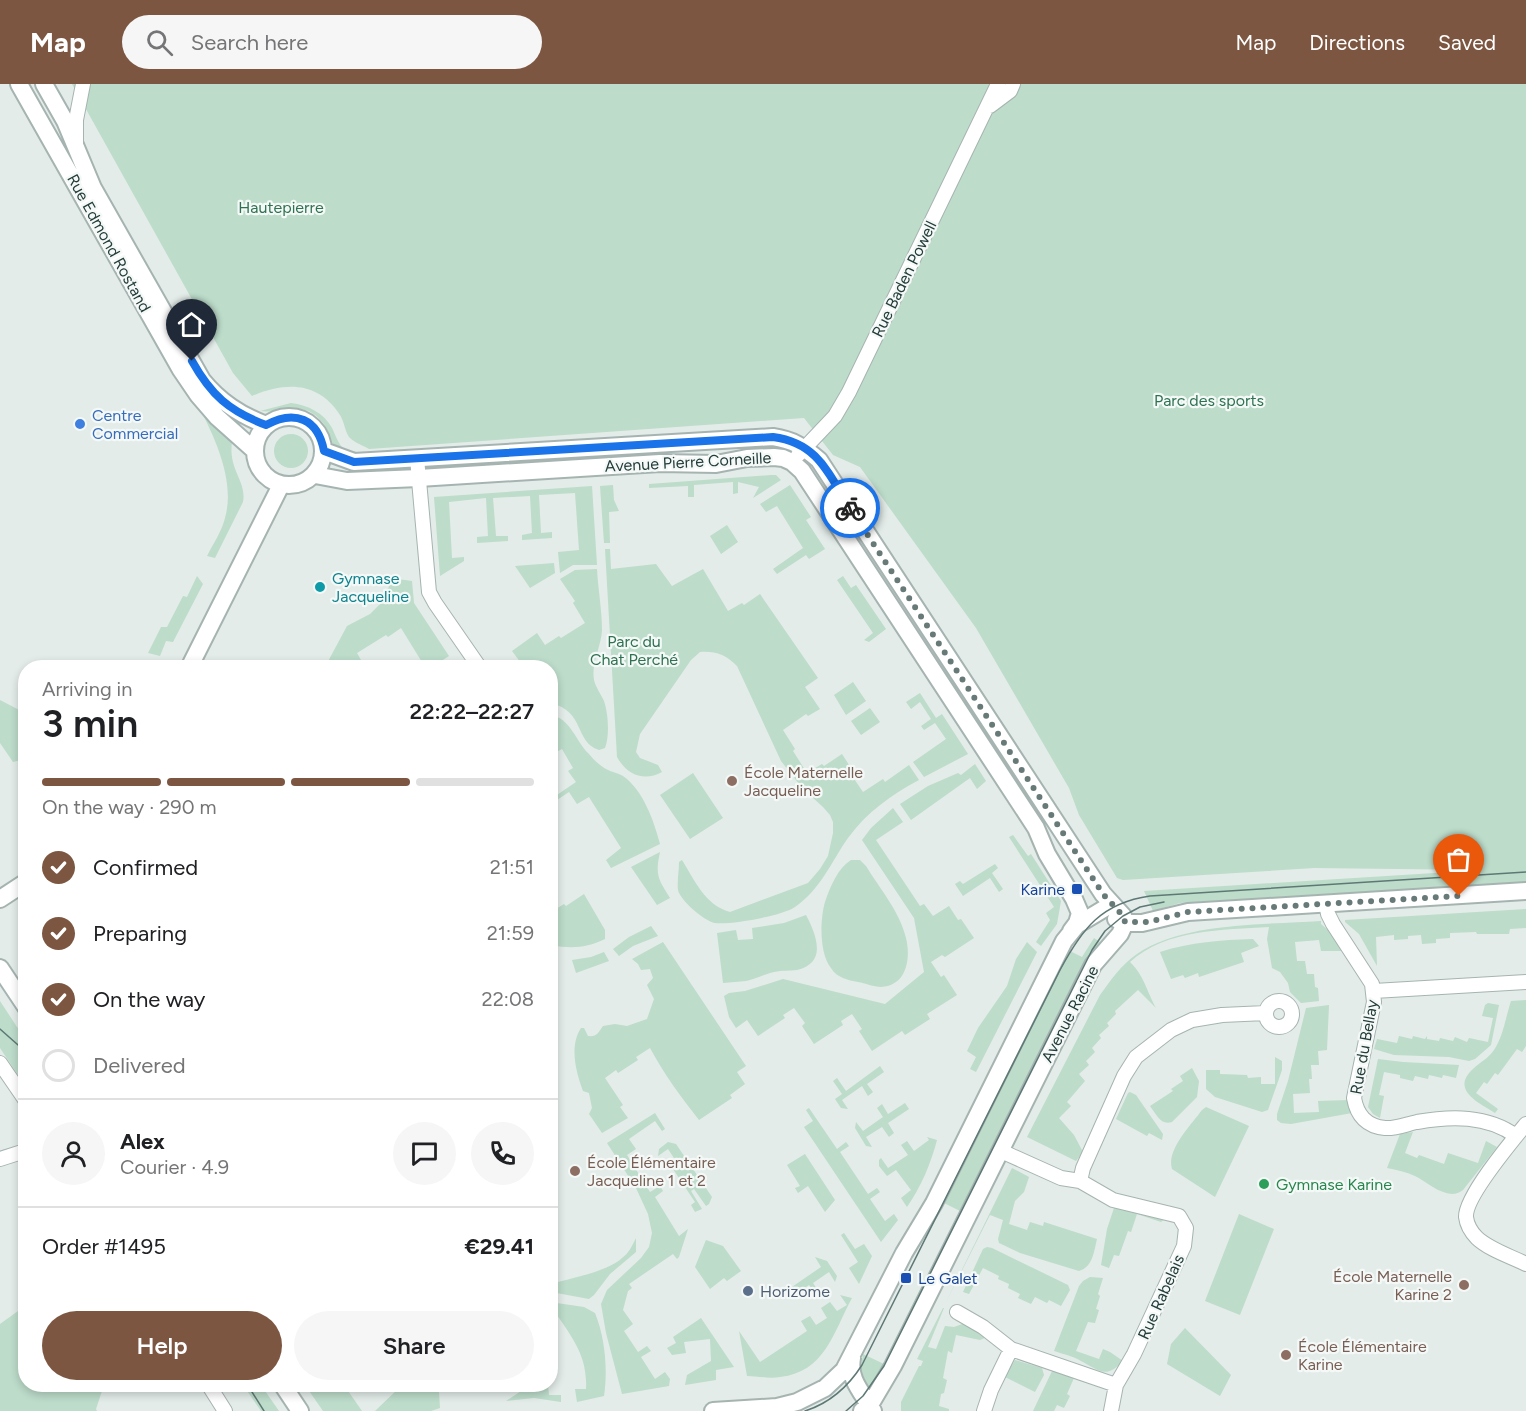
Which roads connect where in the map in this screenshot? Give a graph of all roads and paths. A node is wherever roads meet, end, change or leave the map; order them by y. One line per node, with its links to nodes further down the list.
1 (19, 84): 10 (street, Rue Edmond Rostand)
2 (44, 84): 7 (street, Rue Edmond Rostand)
3 (83, 84): 7 (street)
4 (998, 84): 6 (street, Rue Baden Powell)
5 (1013, 84): 6 (street)
6 (986, 109): 9 (street, Rue Baden Powell)
7 (77, 149): 8 (street, Rue Edmond Rostand)
8 (266, 425): 10 (street); 11 (street)
9 (805, 448): 12 (street, Avenue Pierre Corneille); 13 (street, Rue Baden Powell); 24 (street, Avenue Pierre Corneille)
10 (254, 450): 16 (street)
11 (324, 451): 12 (street, Avenue Pierre Corneille); 14 (street)
12 (417, 458): 15 (street)
13 (792, 462): 15 (street, Avenue Pierre Corneille); 19 (street, Avenue Pierre Corneille)
14 (315, 475): 15 (street, Avenue Pierre Corneille); 16 (street)
15 (419, 478): 18 (street)
16 (281, 485): 17 (street)
17 (193, 660)
18 (474, 660)
19 (1036, 828): 24 (street); 26 (street, Avenue Pierre Corneille)
20 (18, 887): 22 (street)
21 (1526, 891): 23 (street)
22 (0, 899)
23 (1326, 904): 25 (street); 29 (street, Rue du Bellay)
24 (1107, 907): 25 (street, Avenue Pierre Corneille); 26 (street)
25 (1125, 922): 36 (street, Avenue Racine)
26 (1071, 931): 43 (street)
27 (0, 968): 30 (street)
28 (1526, 982): 29 (street, Rue du Bellay)
29 (1374, 992): 35 (street, Rue du Bellay)
30 (18, 995)
31 (1266, 1013): 39 (street)
32 (0, 1063): 33 (street)
33 (18, 1089)
34 (1526, 1124): 35 (street)
35 (1516, 1136): 40 (street)
36 (1001, 1151): 39 (street, Rue Rabelais); 48 (street, Avenue Racine)
37 (18, 1153): 38 (street)
38 (0, 1159)
39 (1080, 1181): 44 (street, Rue Rabelais)
40 (1526, 1264)
41 (957, 1312): 42 (street)
42 (1011, 1349): 44 (street); 52 (street)
43 (852, 1358): 45 (street); 48 (street)
44 (1116, 1385): 53 (street, Rue Rabelais)
45 (825, 1388): 48 (street); 51 (street)
46 (213, 1392): 49 (street)
47 (287, 1392): 50 (street)
48 (868, 1409)
49 (225, 1411)
50 (300, 1411)
51 (713, 1411)
52 (984, 1411)
53 (1111, 1411)

